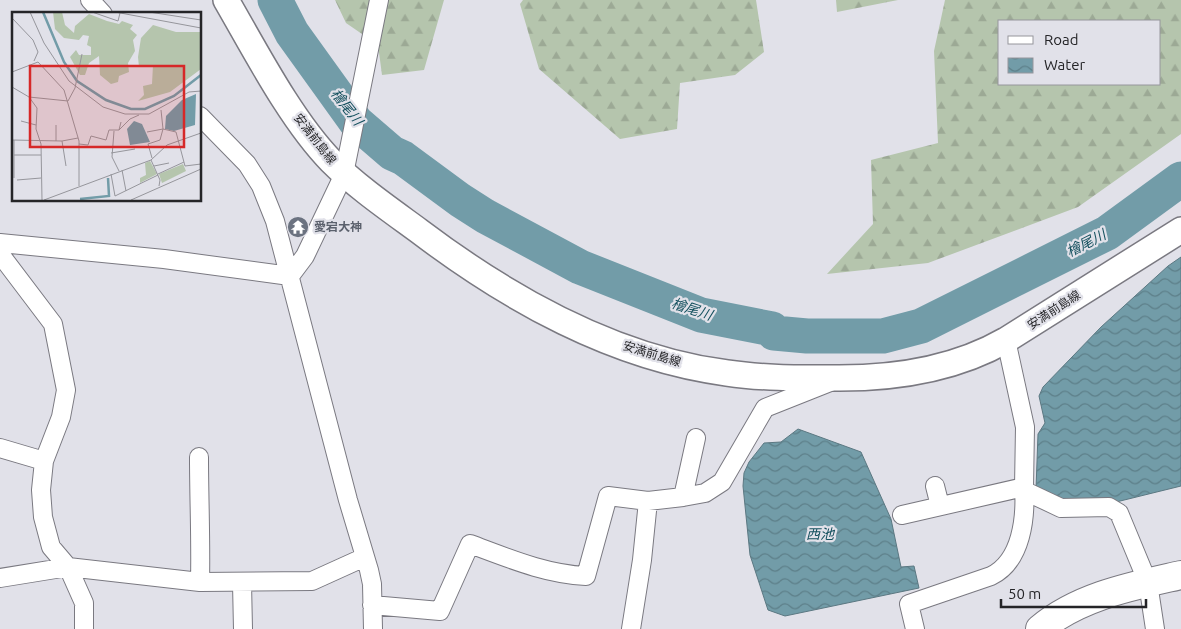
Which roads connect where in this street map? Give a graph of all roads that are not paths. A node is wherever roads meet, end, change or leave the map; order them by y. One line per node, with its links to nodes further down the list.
1 (90, 0): 4 (street)
2 (226, 0): 6 (main road, 安満前島線)
3 (379, 0): 6 (street)
4 (101, 12)
5 (201, 117): 10 (street)
6 (346, 165): 10 (street); 12 (main road, 安満前島線)
7 (1181, 230): 11 (main road, 安満前島線)
8 (0, 243): 10 (street)
9 (0, 254): 16 (street)
10 (290, 276): 23 (street)
11 (1006, 340): 12 (main road, 安満前島線); 18 (street)
12 (839, 378): 19 (street)
13 (696, 438): 19 (street)
14 (0, 448): 16 (street)
15 (199, 457): 27 (street)
16 (44, 461): 24 (street)
17 (935, 486): 21 (street)
18 (1025, 489): 21 (street); 29 (street); 35 (street)
19 (683, 496): 20 (street)
20 (648, 501): 30 (street); 34 (street)
21 (940, 506): 22 (street)
22 (902, 515)
23 (365, 557): 28 (street); 30 (street)
24 (68, 567): 26 (street); 27 (street); 31 (street)
25 (1181, 575): 29 (main road)
26 (0, 578)
27 (200, 582): 28 (street)
28 (242, 583): 32 (street)
29 (1148, 583): 36 (main road); 37 (street)
30 (372, 605): 33 (street)
31 (84, 629)
32 (243, 629)
33 (372, 629)
34 (631, 629)
35 (915, 629)
36 (1040, 629)
37 (1155, 629)

